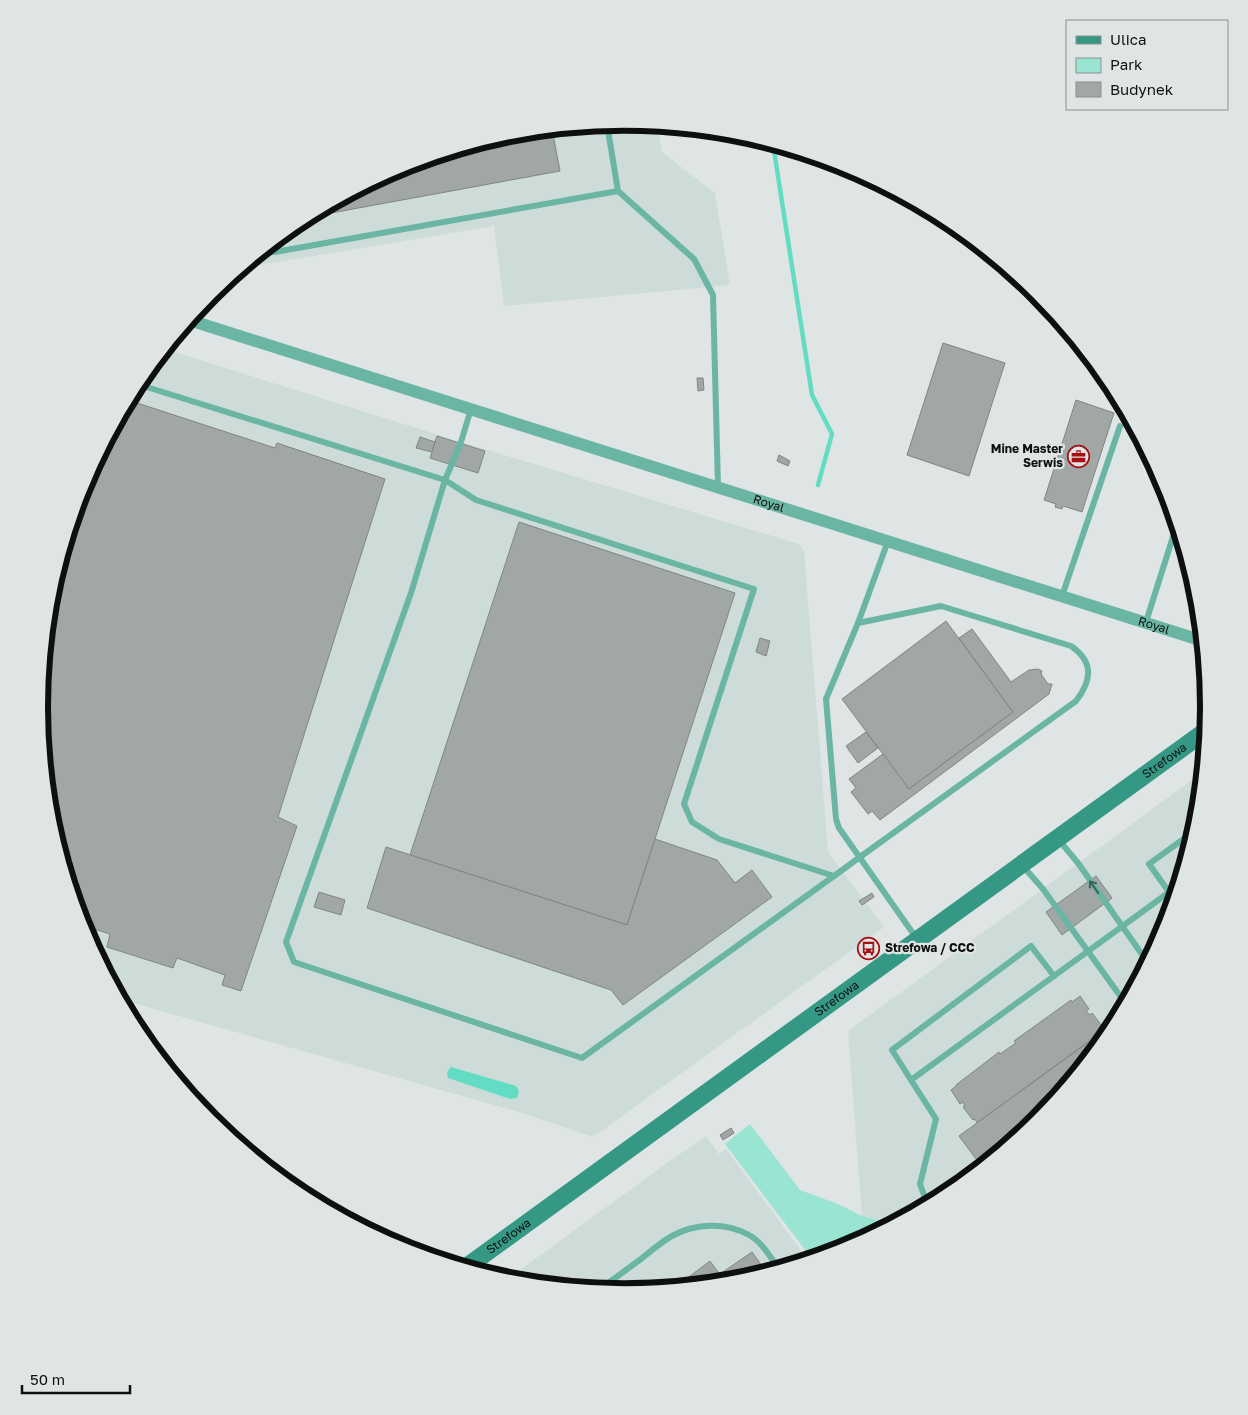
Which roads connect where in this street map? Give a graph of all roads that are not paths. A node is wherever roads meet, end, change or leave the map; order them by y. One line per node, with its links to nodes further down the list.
1 (608, 131): 2 (lane)
2 (618, 191): 3 (lane); 9 (lane)
3 (271, 252)
4 (196, 322): 6 (street, Royal)
5 (145, 387): 8 (lane)
6 (471, 409): 8 (lane); 9 (street, Royal)
7 (1120, 426): 12 (lane)
8 (445, 480): 21 (lane); 21 (lane)
9 (718, 487): 11 (street, Royal)
10 (1174, 534): 13 (lane)
11 (888, 541): 12 (street, Royal); 14 (lane)
12 (1062, 596): 13 (street, Royal)
13 (1146, 622): 15 (street, Royal)
14 (858, 623): 19 (lane); 19 (lane)
15 (1197, 639)
16 (1199, 736): 18 (street, Strefowa)
17 (1185, 838): 22 (lane)
18 (1058, 839): 20 (street, Strefowa); 23 (lane, one-way to 18)
19 (860, 857): 21 (lane); 24 (lane)
20 (1022, 865): 24 (street, Strefowa); 25 (lane)
21 (834, 876)
22 (1169, 892): 23 (lane)
23 (1122, 927): 25 (lane); 26 (lane)
24 (918, 940): 31 (street, Strefowa)
25 (1088, 951): 27 (lane); 28 (lane)
26 (1143, 957)
27 (1054, 976): 29 (lane); 29 (lane)
28 (1122, 998)
29 (911, 1080): 30 (lane)
30 (926, 1198)
31 (472, 1263)
32 (775, 1263): 33 (lane)
33 (607, 1284)

